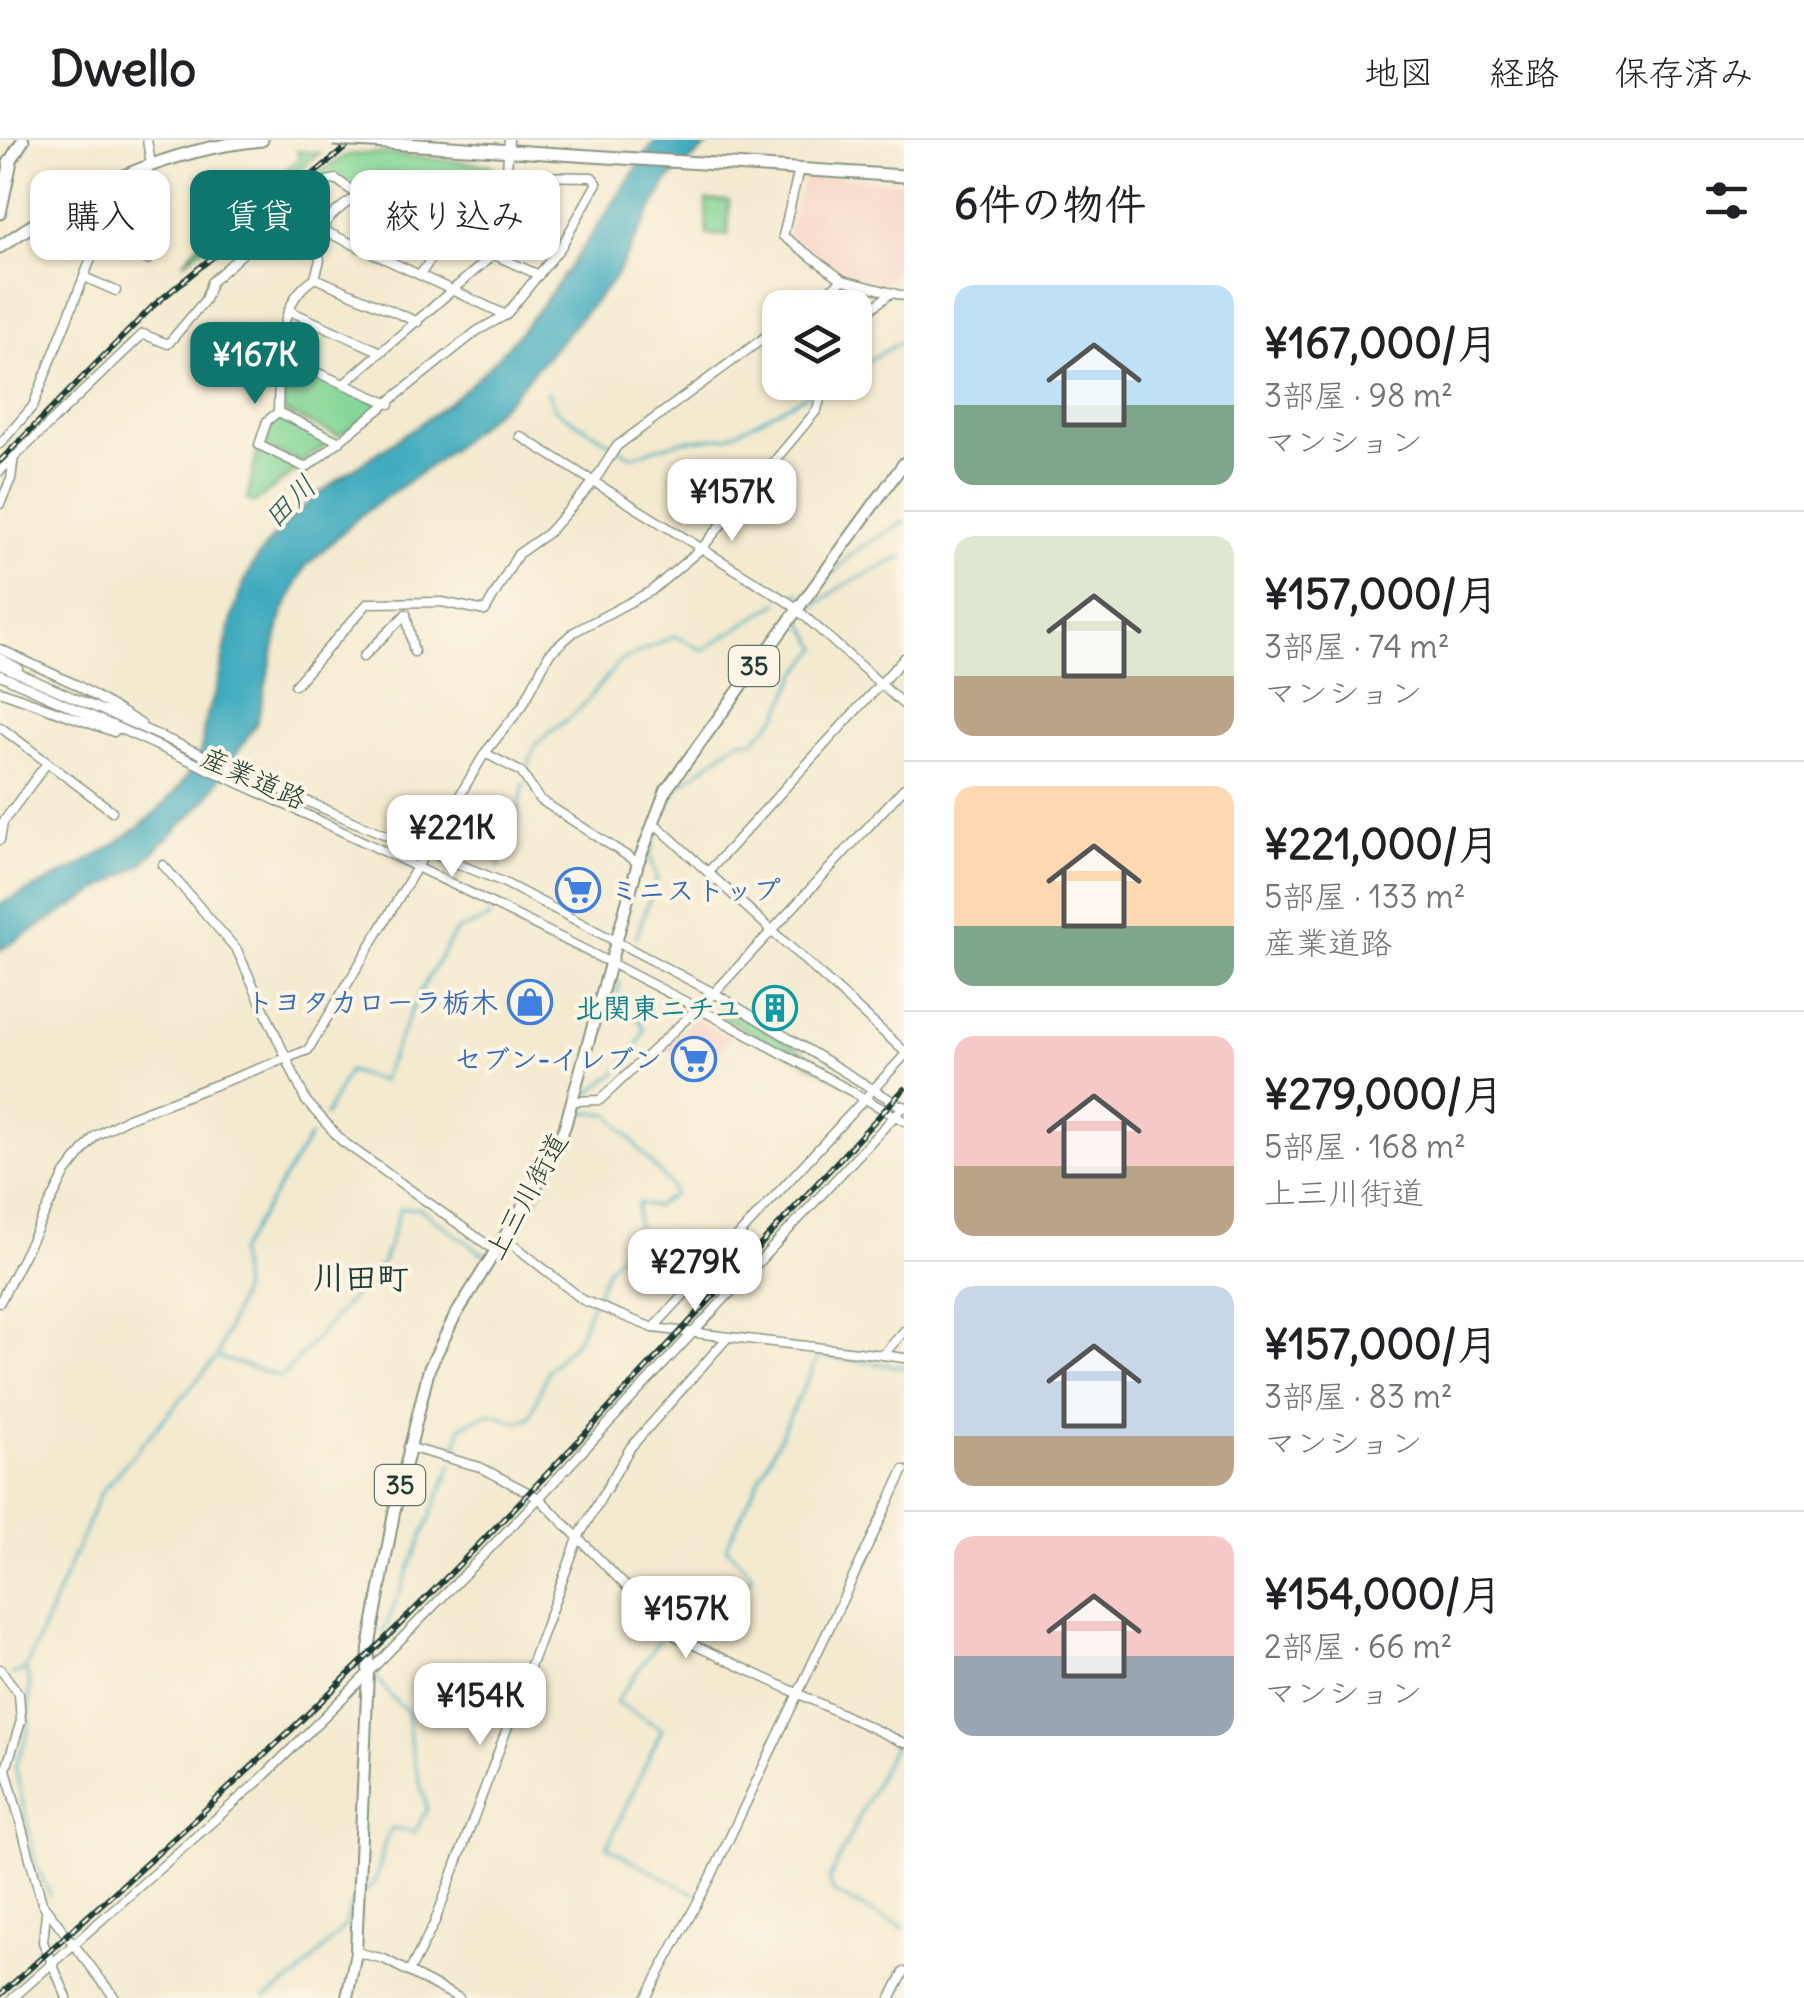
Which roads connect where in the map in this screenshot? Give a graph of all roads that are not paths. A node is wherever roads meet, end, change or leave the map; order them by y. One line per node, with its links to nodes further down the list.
1 (23, 140): 7 (highway)
2 (147, 140): 8 (street)
3 (262, 140): 8 (highway)
4 (333, 140): 5 (highway, bridge)
5 (372, 142): 6 (highway)
6 (509, 145): 9 (highway); 11 (street)
7 (11, 161): 12 (highway); 16 (highway)
8 (151, 164): 10 (highway)
9 (798, 168): 13 (highway); 35 (street)
10 (136, 170)
11 (507, 170)
12 (0, 175)
13 (904, 176)
14 (560, 177): 23 (street)
15 (350, 190): 55 (street)
16 (1, 197): 18 (highway); 21 (highway)
17 (350, 200): 19 (street)
18 (0, 212)
19 (330, 219)
20 (30, 226): 21 (highway)
21 (26, 228): 24 (highway)
22 (330, 234): 31 (street)
23 (560, 242)
24 (0, 246)
25 (91, 260): 33 (street)
26 (320, 260): 34 (street)
27 (430, 260): 31 (street)
28 (488, 260): 38 (street)
29 (507, 260): 32 (street)
30 (549, 260): 32 (street)
31 (420, 275): 38 (street)
32 (539, 276): 43 (street)
33 (84, 277): 37 (street); 54 (street)
34 (315, 278): 42 (street); 44 (street)
35 (843, 280): 36 (street); 39 (street)
36 (830, 290)
37 (116, 292)
38 (454, 292): 43 (street); 44 (street)
39 (892, 293): 40 (street); 41 (street)
40 (904, 296)
41 (872, 309)
42 (290, 311): 46 (street); 47 (street)
43 (506, 315): 50 (street)
44 (418, 322): 46 (street)
45 (762, 339): 58 (street)
46 (381, 352): 48 (street)
47 (281, 357): 48 (street); 51 (street)
48 (345, 383): 50 (street)
49 (821, 400): 60 (street)
50 (390, 404): 53 (street)
51 (278, 412): 53 (street); 53 (street)
52 (520, 436): 58 (street)
53 (340, 442)
54 (0, 444)
55 (14, 454): 57 (street); 59 (street)
56 (904, 463): 62 (main road, 上三川街道 / 35)
57 (0, 472)
58 (593, 483): 60 (street); 61 (street)
59 (0, 504)
60 (702, 548): 62 (street); 77 (street)
61 (404, 600): 63 (street); 71 (street)
62 (797, 608): 70 (street); 82 (main road, 上三川街道 / 35)
63 (406, 614): 65 (street); 66 (street)
64 (0, 649): 76 (street)
65 (414, 652)
66 (363, 657)
67 (904, 658): 70 (street)
68 (0, 662): 73 (street, 産業道路)
69 (0, 678): 73 (street)
70 (880, 684): 74 (street); 88 (street)
71 (295, 685)
72 (0, 692): 76 (street)
73 (52, 694): 76 (street, 産業道路)
74 (904, 705)
75 (0, 727): 78 (street)
76 (154, 739): 79 (street, 産業道路)
77 (485, 753): 84 (street); 85 (street)
78 (47, 764): 81 (street); 83 (street)
79 (240, 777): 84 (street, 産業道路); 87 (street, 産業道路)
80 (904, 788): 89 (street)
81 (112, 812)
82 (653, 821): 85 (main road, 上三川街道 / 35); 88 (street)
83 (0, 840)
84 (430, 850): 87 (street); 90 (street, 産業道路)
85 (638, 863): 90 (main road, 上三川街道 / 35)
86 (163, 865): 95 (street)
87 (420, 866): 91 (street, 産業道路); 95 (street)
88 (708, 872): 89 (street)
89 (772, 930): 92 (street); 94 (street)
90 (618, 940): 91 (main road, 上三川街道 / 35); 92 (street, 産業道路)
91 (612, 960): 93 (street, 産業道路); 98 (main road, 上三川街道 / 35)
92 (714, 994): 93 (street); 96 (street, 産業道路)
93 (698, 1009): 97 (street, 産業道路); 98 (street)
94 (904, 1054): 96 (street)
95 (288, 1062): 102 (street); 103 (street)
96 (873, 1090): 97 (street); 99 (street, 産業道路)
97 (864, 1099): 100 (street, 産業道路); 104 (street)
98 (574, 1101): 101 (main road, 上三川街道 / 35)
99 (904, 1107): 100 (street)
100 (900, 1118): 106 (street)
101 (504, 1238): 102 (main road, 上三川街道 / 35); 104 (street)
102 (496, 1252): 110 (main road, 上三川街道 / 35)
103 (0, 1302)
104 (654, 1328): 106 (street)
105 (904, 1331): 108 (street)
106 (694, 1333): 107 (street); 112 (street)
107 (728, 1337): 108 (street); 113 (street)
108 (883, 1355): 109 (street)
109 (904, 1358)
110 (408, 1447): 112 (street); 115 (main road, 上三川街道 / 35)
111 (904, 1470): 116 (street)
112 (539, 1498): 113 (street); 115 (street)
113 (578, 1536): 116 (street); 122 (street)
114 (0, 1668): 118 (street)
115 (366, 1674): 119 (street); 120 (main road, 上三川街道 / 35)
116 (798, 1691): 117 (street); 129 (street)
117 (899, 1740)
118 (46, 1912): 119 (street); 121 (street)
119 (72, 1945): 121 (street); 126 (street)
120 (356, 1952): 122 (street); 127 (main road, 上三川街道 / 35)
121 (52, 1963): 124 (street); 125 (street)
122 (409, 1972): 128 (street)
123 (904, 1972): 130 (street)
124 (12, 1998)
125 (68, 1998)
126 (115, 1998)
127 (347, 1998)
128 (459, 1998)
129 (646, 1998)
130 (891, 1998)

